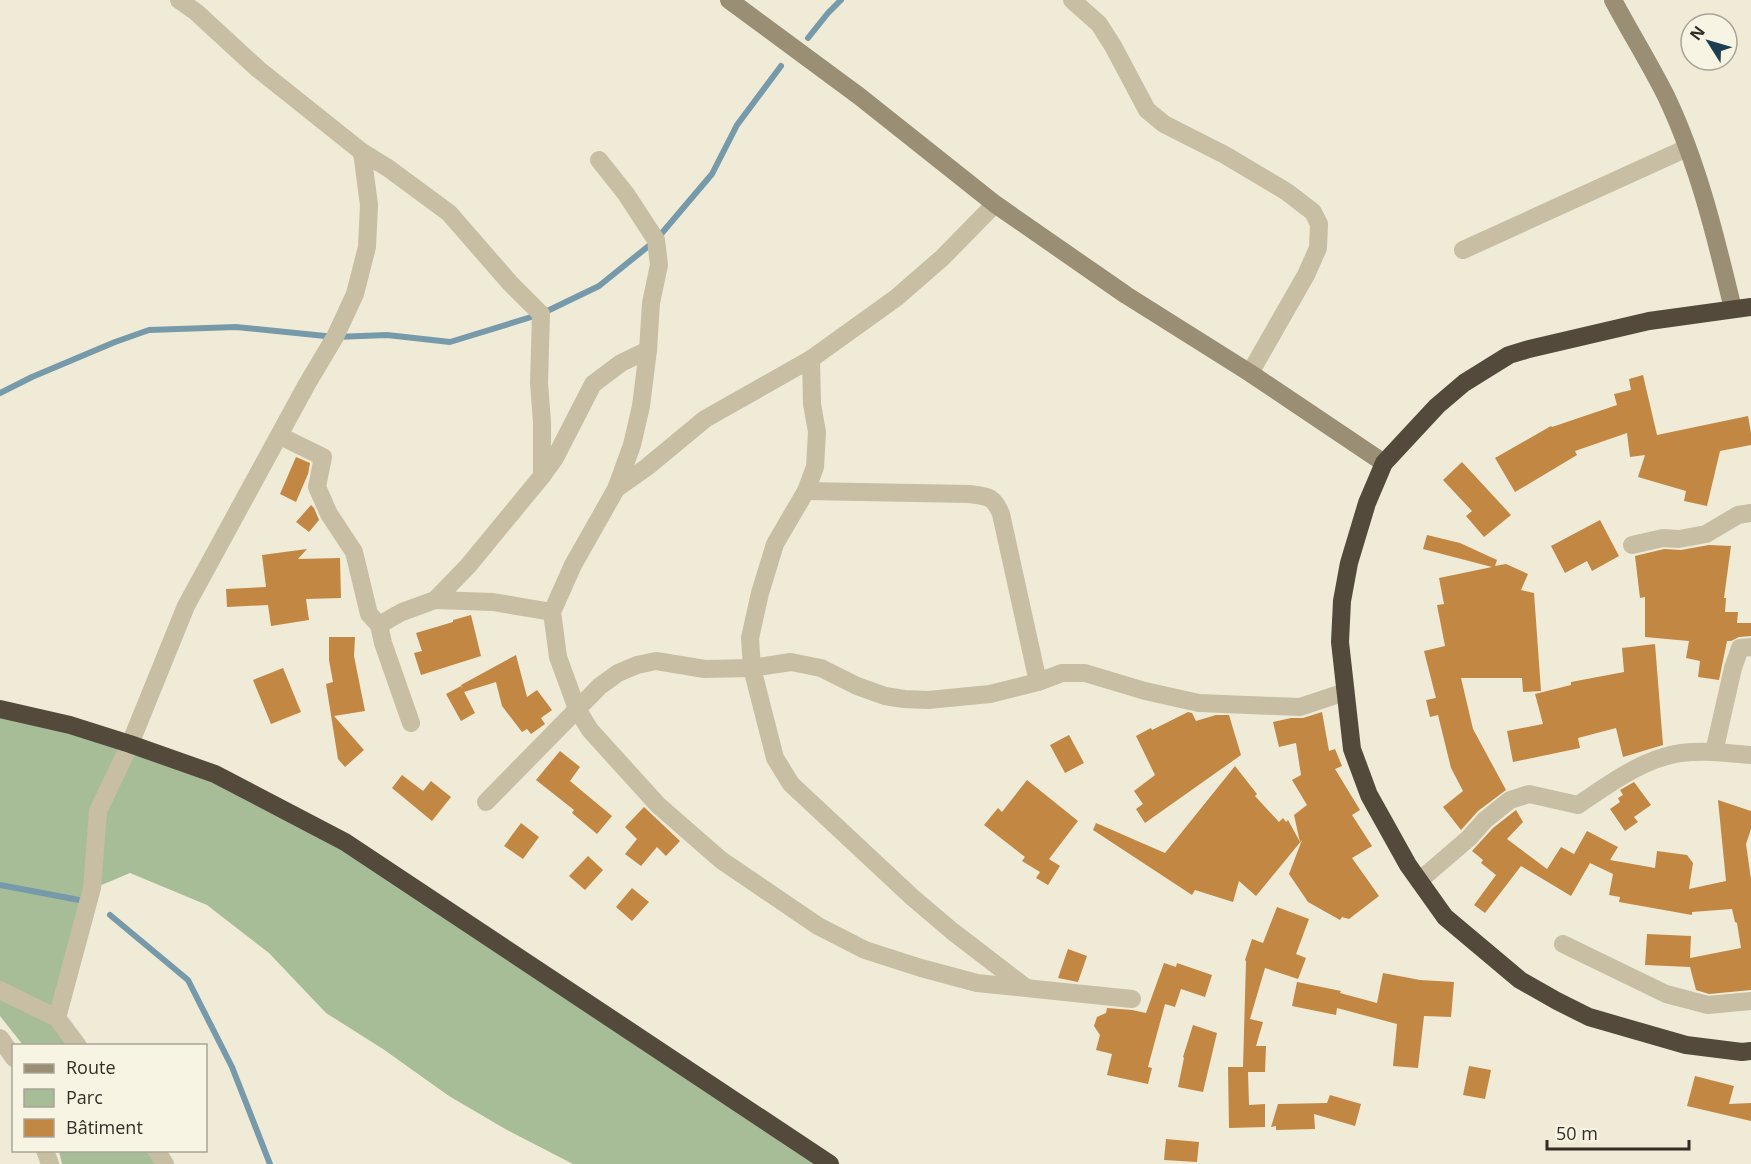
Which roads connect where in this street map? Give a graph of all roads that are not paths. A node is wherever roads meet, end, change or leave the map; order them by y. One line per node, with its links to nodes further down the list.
1 (179, 0): 6 (street)
2 (729, 0): 8 (street)
3 (1072, 0): 13 (street)
4 (1613, 0): 5 (street)
5 (1687, 148): 9 (street); 10 (street)
6 (362, 152): 14 (street); 16 (street)
7 (599, 160): 11 (street)
8 (995, 204): 12 (street); 13 (street)
9 (1463, 250)
10 (1742, 308): 15 (highway)
11 (648, 350): 16 (street); 17 (street)
12 (811, 359): 17 (street); 18 (street)
13 (1250, 373): 15 (street)
14 (280, 436): 23 (street); 31 (street)
15 (1384, 463): 27 (highway)
16 (542, 476): 21 (street)
17 (616, 489): 22 (street)
18 (806, 491): 25 (street); 26 (street)
19 (1751, 513): 20 (street)
20 (1632, 545)
21 (435, 600): 22 (street); 23 (street)
22 (552, 612): 29 (street)
23 (379, 625): 30 (street)
24 (1751, 647): 32 (street)
25 (752, 668): 26 (street); 29 (street); 37 (street)
26 (1038, 682): 27 (street)
27 (1345, 692): 35 (highway)
28 (0, 709): 31 (highway)
29 (576, 709): 34 (street); 37 (street)
30 (411, 723)
31 (130, 744): 41 (street); 46 (highway)
32 (1714, 752): 33 (street); 35 (street)
33 (1751, 755)
34 (486, 802)
35 (1419, 881): 44 (highway)
36 (1563, 944): 40 (street)
37 (1025, 987): 39 (street)
38 (0, 990): 41 (street)
39 (1132, 999)
40 (1751, 1001)
41 (57, 1018): 43 (street)
42 (0, 1038): 45 (street)
43 (76, 1044)
44 (1751, 1051)
45 (12, 1055)
46 (830, 1164)

